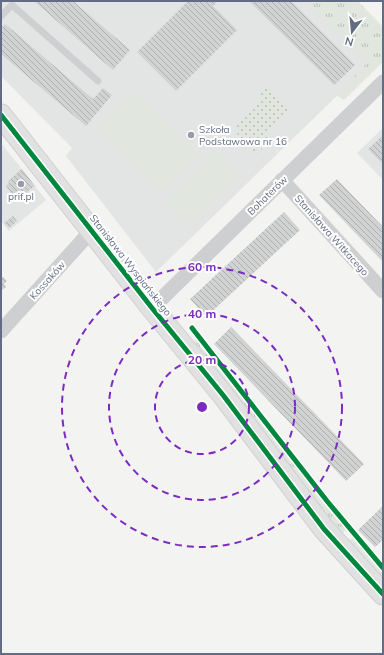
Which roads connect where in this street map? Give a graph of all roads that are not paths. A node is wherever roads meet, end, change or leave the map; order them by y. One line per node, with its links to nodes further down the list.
1 (1, 16): 2 (lane)
2 (98, 81)
3 (383, 82): 5 (street, Bohaterów)
4 (1, 115): 6 (street, Stanisława Wyspiańskiego)
5 (282, 180): 7 (street, Stanisława Witkacego); 8 (street, Bohaterów)
6 (92, 230): 8 (street, Stanisława Wyspiańskiego); 9 (street, Kossaków)
7 (383, 291)
8 (152, 308): 10 (street, Stanisława Wyspiańskiego)
9 (1, 331)
10 (383, 594)

